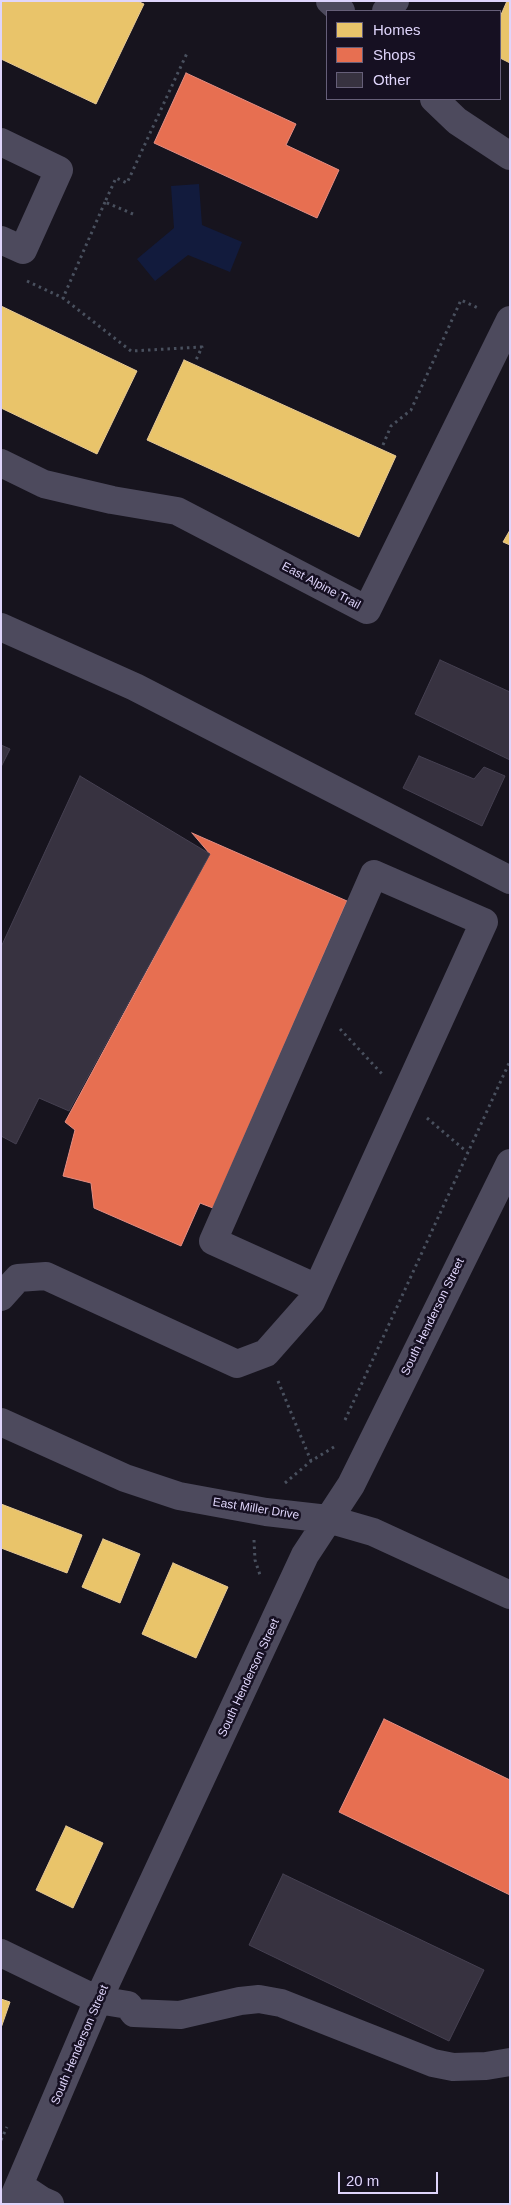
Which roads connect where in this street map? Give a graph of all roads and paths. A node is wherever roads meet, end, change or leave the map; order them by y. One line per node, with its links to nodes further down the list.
1 (330, 1): 2 (street)
2 (340, 10)
3 (188, 51): 7 (path)
4 (435, 100): 6 (street)
5 (1, 142): 9 (street)
6 (510, 156)
7 (104, 202): 8 (path); 11 (path)
8 (133, 214)
9 (1, 240)
10 (19, 276): 11 (path)
11 (62, 298): 13 (path)
12 (509, 322): 14 (path); 15 (street, East Alpine Trail)
13 (196, 360)
14 (383, 446)
15 (1, 463)
16 (1, 627): 17 (street)
17 (510, 880)
18 (510, 1060): 23 (path)
19 (510, 1163): 28 (street, South Henderson Street)
20 (317, 1288): 20 (street); 22 (street)
21 (1, 1297): 22 (street)
22 (266, 1353): 26 (path)
23 (345, 1421)
24 (1, 1422): 28 (street, East Miller Drive)
25 (337, 1439): 26 (path)
26 (311, 1461): 27 (path)
27 (282, 1485)
28 (328, 1519): 29 (street, East Miller Drive); 31 (street, South Henderson Street)
29 (510, 1596)
30 (1, 1953): 31 (street)
31 (98, 2000): 32 (street); 33 (street, South Henderson Street)
32 (510, 2062)
33 (16, 2195): 34 (street)
34 (50, 2204)

